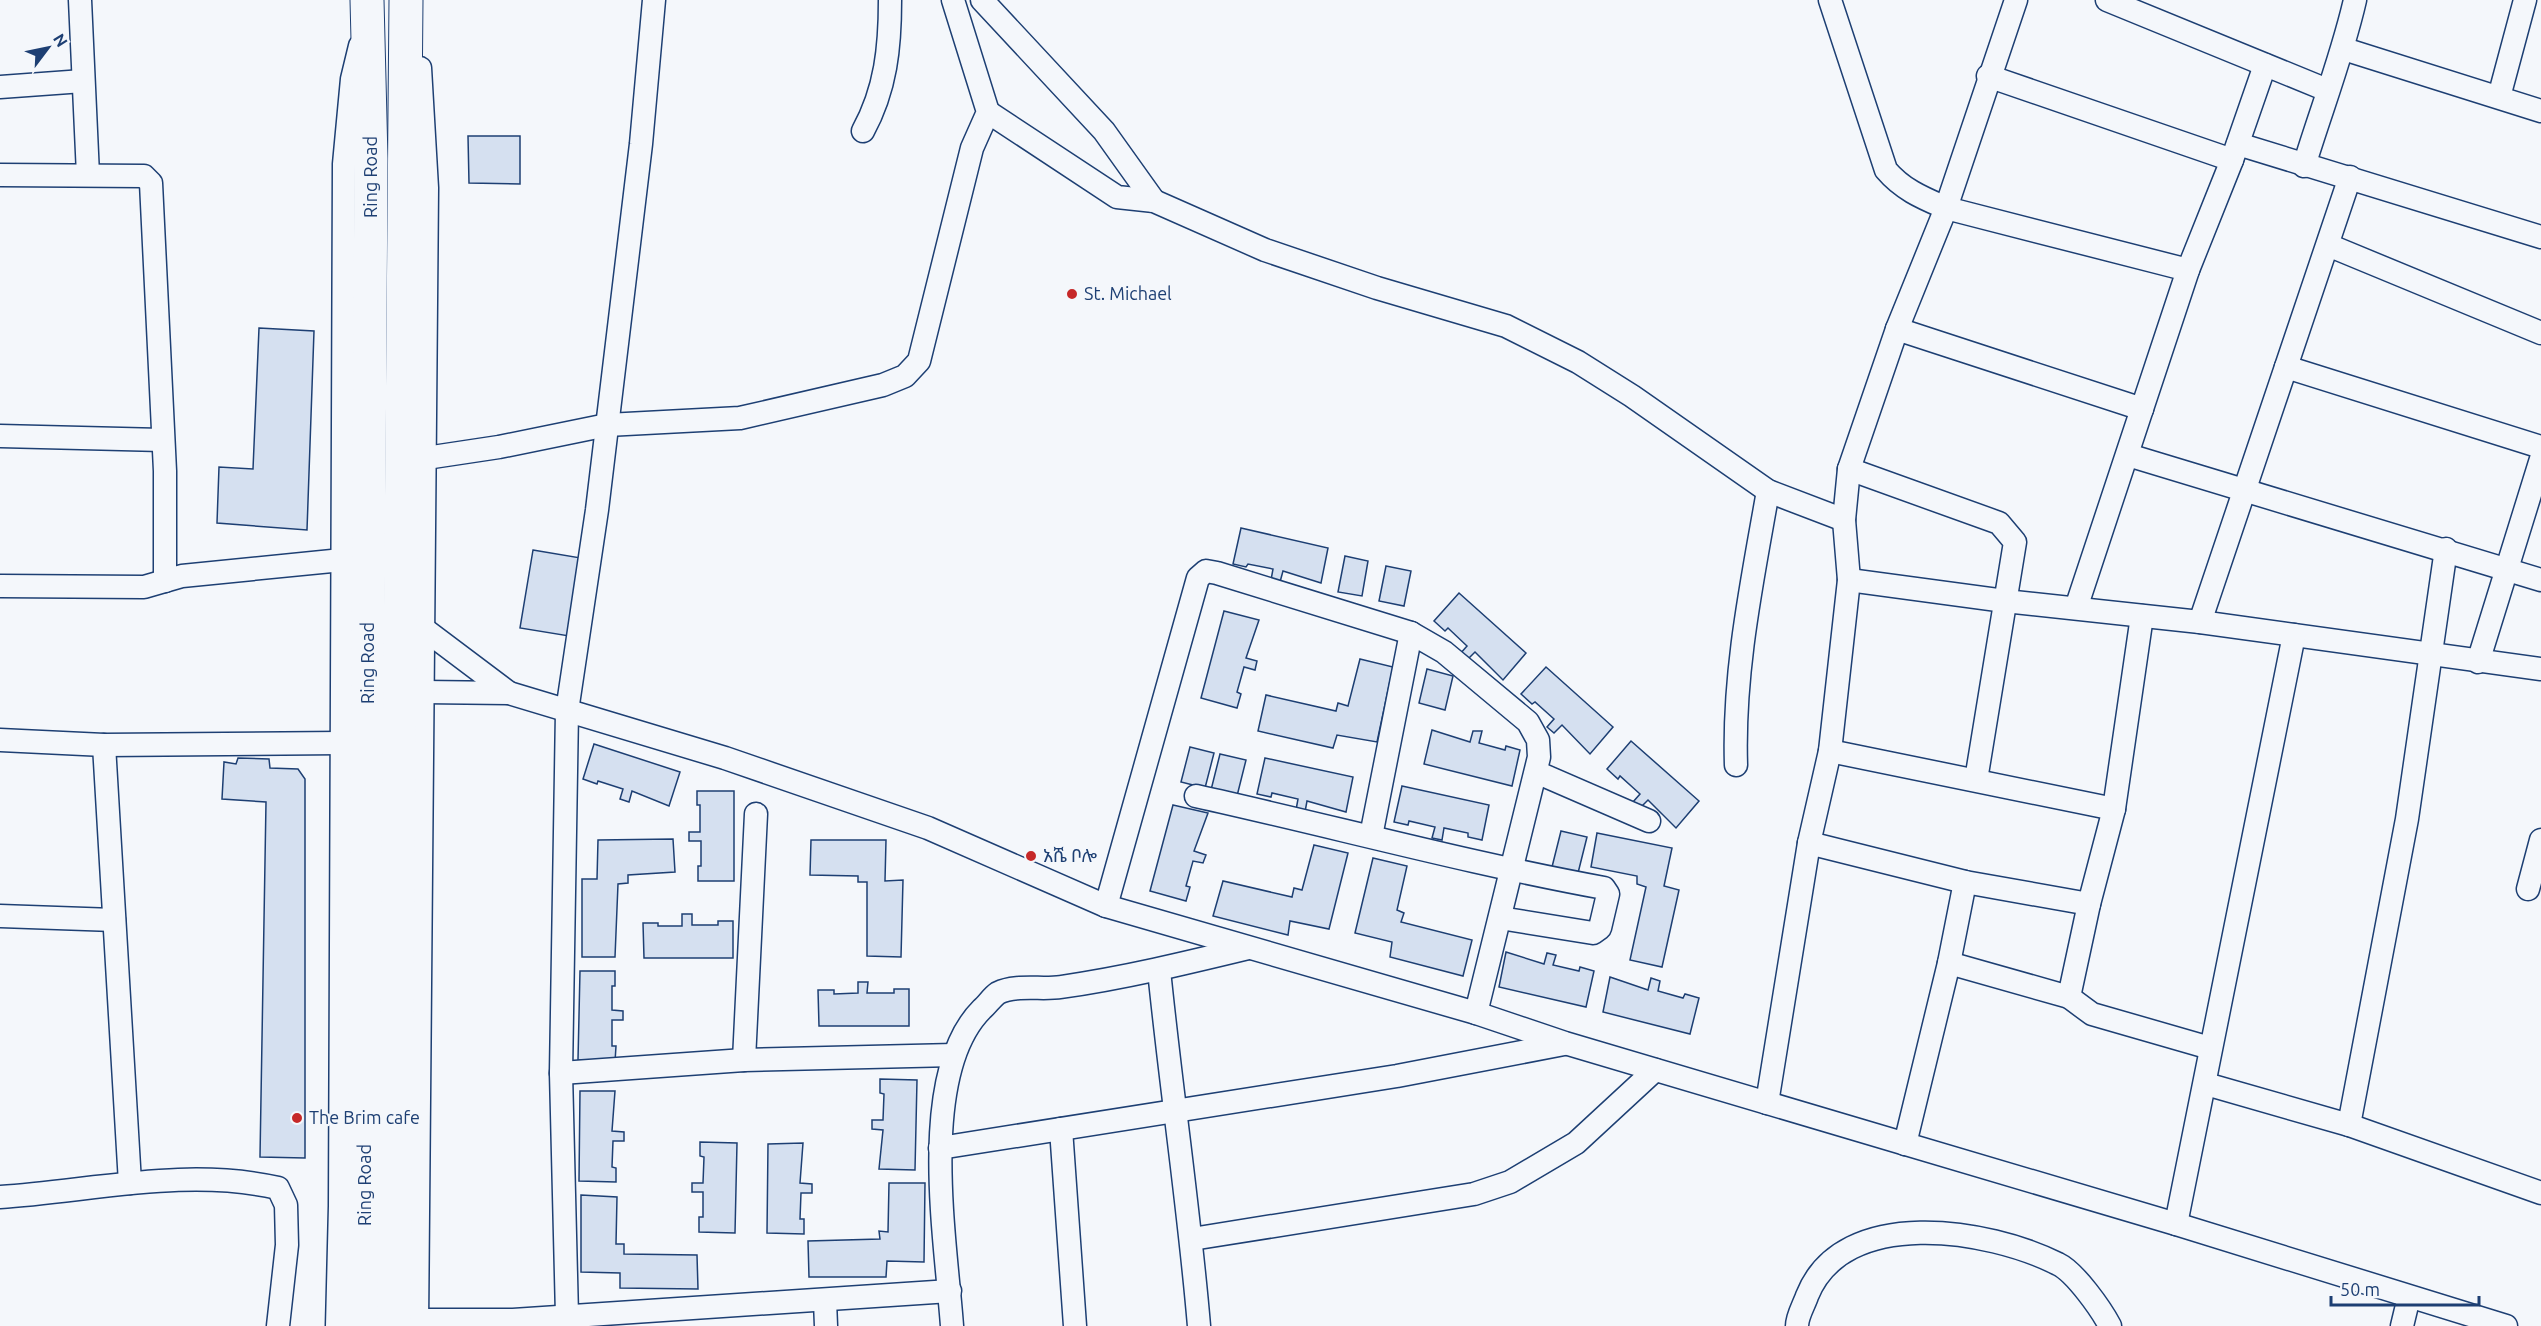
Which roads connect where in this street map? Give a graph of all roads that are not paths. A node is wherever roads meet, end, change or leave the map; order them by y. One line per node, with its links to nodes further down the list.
1 (80, 0): 16 (street)
2 (408, 0): 42 (street); 117 (highway, Ring Road)
3 (654, 0): 37 (street)
4 (890, 0): 22 (street)
5 (953, 0): 21 (street)
6 (981, 0): 28 (street)
7 (1830, 0): 29 (street)
8 (2016, 0): 15 (street)
9 (2107, 0): 14 (street)
10 (2355, 0): 13 (street)
11 (2525, 0): 19 (street)
12 (367, 9): 49 (street); 120 (highway, Ring Road)
13 (2344, 49): 18 (street); 19 (street)
14 (2265, 65): 18 (street); 23 (street)
15 (1988, 76): 23 (street); 29 (street)
16 (83, 81): 17 (street); 26 (street)
17 (0, 87)
18 (2327, 90): 24 (street)
19 (2499, 97): 20 (street)
20 (2541, 111)
21 (988, 112): 28 (street); 37 (street)
22 (863, 131)
23 (2235, 152): 24 (street); 32 (street)
24 (2304, 166): 27 (street)
25 (0, 175): 26 (street)
26 (88, 175): 39 (street)
27 (2349, 177): 30 (street); 31 (street)
28 (1154, 201): 46 (street)
29 (1946, 208): 32 (street); 33 (street)
30 (2541, 237)
31 (2328, 245): 34 (street); 35 (street)
32 (2188, 270): 36 (street)
33 (1897, 329): 36 (street); 44 (street)
34 (2541, 333)
35 (2286, 367): 40 (street); 45 (street)
36 (2142, 409): 41 (street)
37 (607, 425): 42 (street); 67 (street)
38 (0, 436): 39 (street)
39 (162, 440): 53 (street)
40 (2541, 447)
41 (2128, 455): 45 (street); 56 (street)
42 (426, 458): 59 (street)
43 (2541, 459): 50 (street)
44 (1849, 469): 47 (street); 55 (street)
45 (2245, 488): 48 (street); 58 (street)
46 (1768, 491): 47 (street); 72 (street)
47 (1844, 520): 51 (street)
48 (2446, 549): 50 (street); 62 (street)
49 (342, 560): 53 (street); 69 (street)
50 (2508, 568): 52 (street); 63 (street)
51 (1849, 580): 55 (street); 71 (street)
52 (2541, 580)
53 (165, 581): 54 (street)
54 (0, 586)
55 (2005, 601): 56 (street); 74 (street)
56 (2076, 608): 57 (street)
57 (2142, 616): 58 (street); 76 (street)
58 (2200, 622): 61 (street)
59 (424, 629): 65 (street); 66 (street)
60 (1411, 633): 73 (street); 79 (street); 86 (street)
61 (2294, 635): 62 (street); 96 (street)
62 (2429, 653): 63 (street); 104 (street)
63 (2478, 662): 64 (street)
64 (2541, 669)
65 (423, 692): 66 (street); 117 (street)
66 (509, 693): 67 (street)
67 (567, 711): 86 (street); 100 (street)
68 (0, 740): 70 (street)
69 (342, 743): 70 (street); 119 (street)
70 (104, 745): 89 (street)
71 (1830, 751): 74 (street); 81 (street)
72 (1736, 765)
73 (1536, 772): 78 (street); 82 (street)
74 (1976, 780): 76 (street)
75 (1196, 796): 79 (street)
76 (2114, 809): 85 (street)
77 (756, 814): 98 (street)
78 (1650, 820)
79 (1371, 836): 82 (street)
80 (2541, 840): 84 (street)
81 (1809, 843): 83 (street); 102 (street)
82 (1511, 871): 88 (street); 88 (street)
83 (1965, 882): 85 (street); 91 (street)
84 (2528, 889)
85 (2089, 904): 93 (street)
86 (1106, 906): 90 (street)
87 (0, 916): 89 (street)
88 (1500, 918): 94 (street)
89 (114, 920): 108 (street)
90 (1250, 948): 92 (street); 94 (street)
91 (1949, 963): 93 (street); 106 (street)
92 (1159, 970): 97 (street); 103 (street)
93 (2069, 997): 96 (street)
94 (1476, 1013): 95 (street)
95 (1565, 1043): 99 (street); 103 (street)
96 (2210, 1048): 101 (street)
97 (954, 1055): 98 (street); 107 (street)
98 (744, 1060): 100 (street)
99 (1655, 1070): 102 (street); 112 (street)
100 (561, 1072): 116 (street)
101 (2205, 1084): 104 (street); 111 (street)
102 (1767, 1103): 106 (street)
103 (1173, 1111): 105 (street); 112 (street)
104 (2349, 1125): 109 (street)
105 (1061, 1129): 107 (street); 123 (street)
106 (1905, 1144): 111 (street)
107 (940, 1148): 113 (street)
108 (130, 1183): 110 (street); 118 (street)
109 (2541, 1193)
110 (0, 1197)
111 (2176, 1224): 114 (street)
112 (1192, 1239): 124 (street)
113 (950, 1292): 115 (street); 122 (street)
114 (2409, 1297): 127 (street); 128 (street)
115 (825, 1301): 116 (street); 121 (street)
116 (567, 1316): 117 (street)
117 (410, 1324)
118 (278, 1326)
119 (337, 1326)
120 (364, 1326)
121 (826, 1326)
122 (952, 1326)
123 (1075, 1326)
124 (1199, 1326)
125 (1797, 1326): 126 (street)
126 (2110, 1326)
127 (2402, 1326)
128 (2506, 1326)

